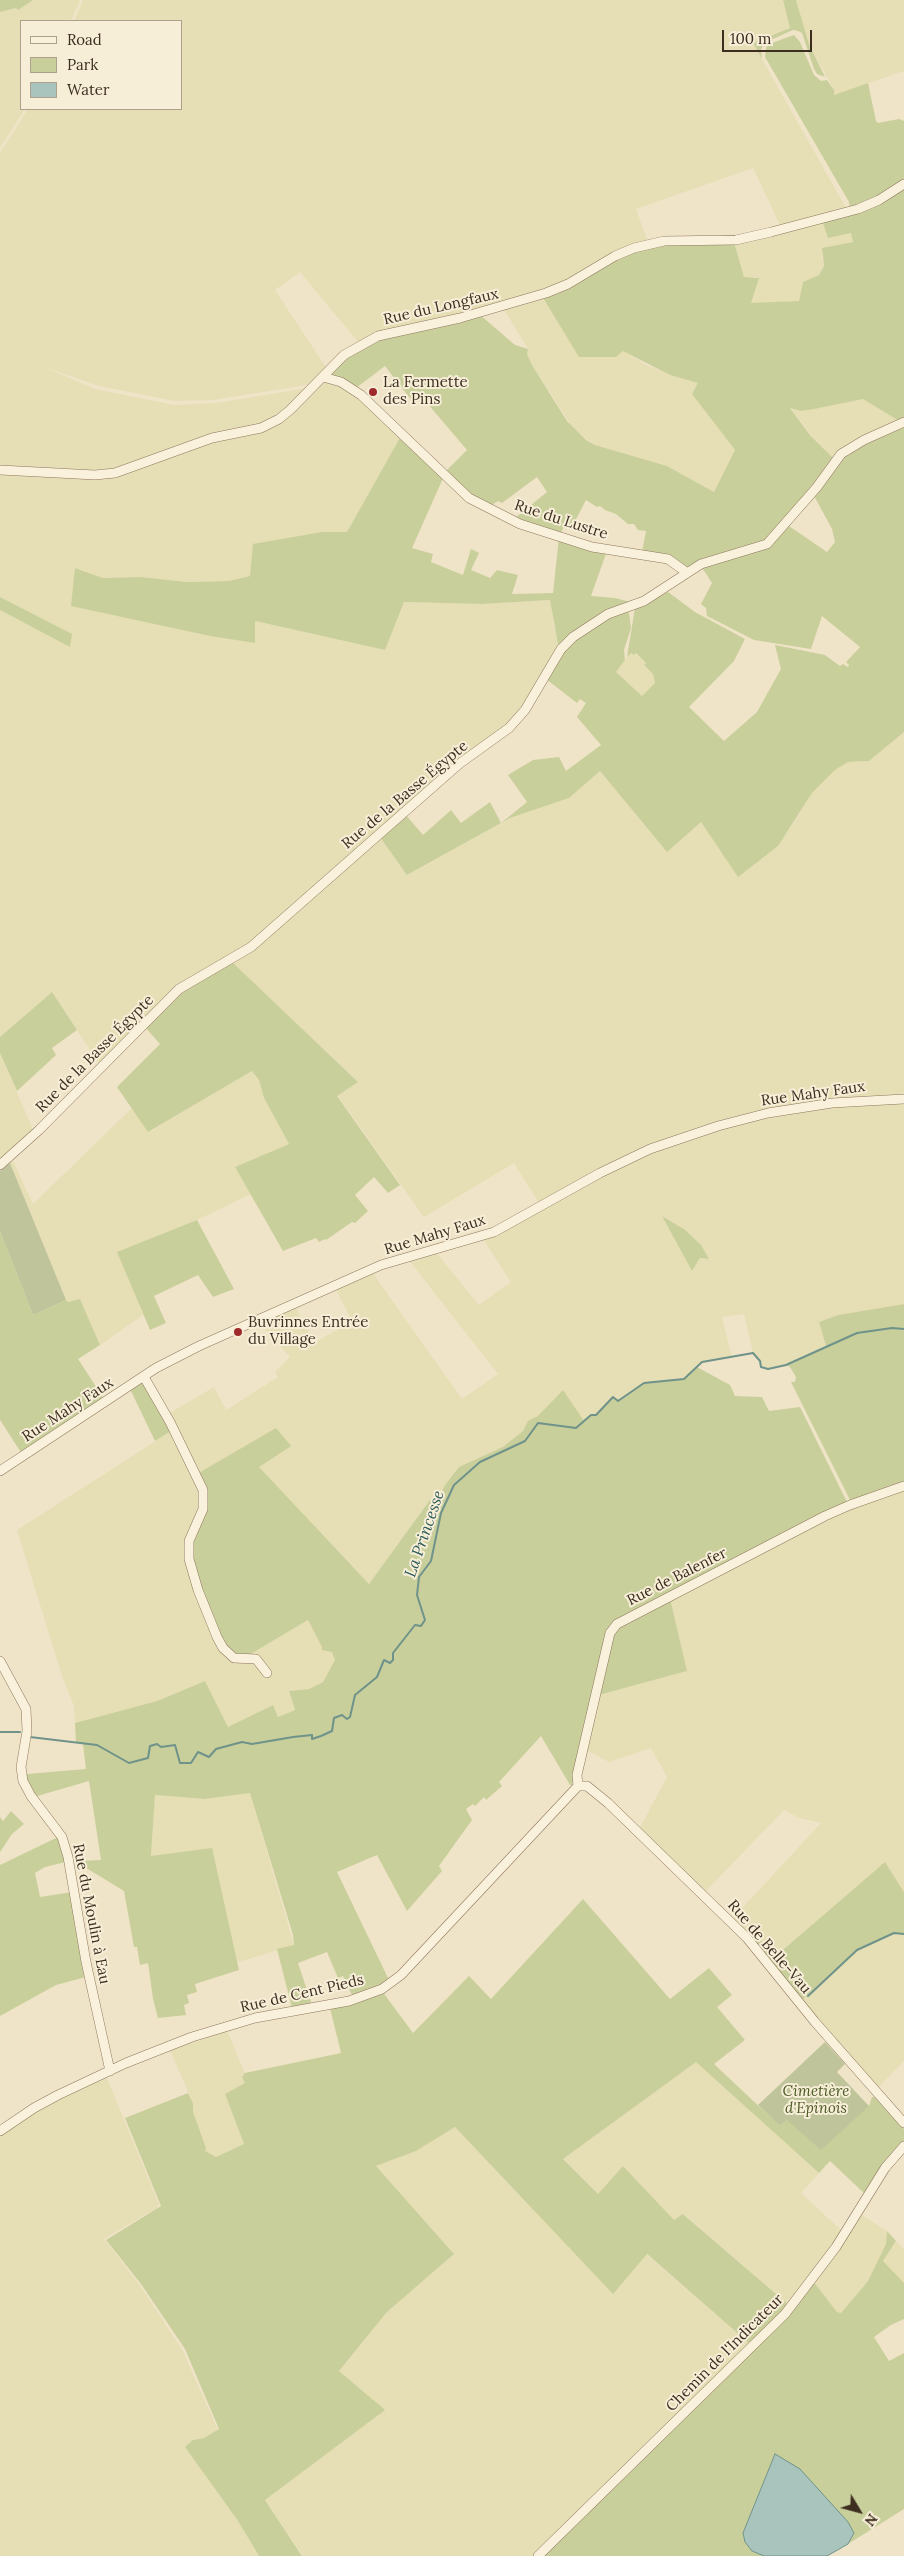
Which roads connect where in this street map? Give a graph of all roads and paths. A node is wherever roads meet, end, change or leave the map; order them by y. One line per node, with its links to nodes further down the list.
1 (904, 184): 2 (street, Rue du Longfaux)
2 (322, 376): 4 (street, Rue du Longfaux); 5 (street, Rue du Lustre)
3 (904, 422): 5 (street, Rue de la Basse Égypte)
4 (0, 470)
5 (686, 572): 7 (street, Rue de la Basse Égypte)
6 (904, 1099): 8 (street, Rue Mahy Faux)
7 (0, 1165)
8 (144, 1377): 9 (street, Rue Mahy Faux); 12 (street)
9 (0, 1471)
10 (904, 1486): 13 (street, Rue de Balenfer)
11 (0, 1661): 14 (street, Rue du Moulin à Eau)
12 (267, 1673)
13 (578, 1786): 14 (street, Rue de Cent Pieds); 15 (street, Rue de Belle-Vau)
14 (110, 2071): 16 (street, Rue de Cent Pieds)
15 (904, 2123)
16 (0, 2130)
17 (904, 2146): 18 (street, Chemin de l'Indicateur)
18 (538, 2556)

